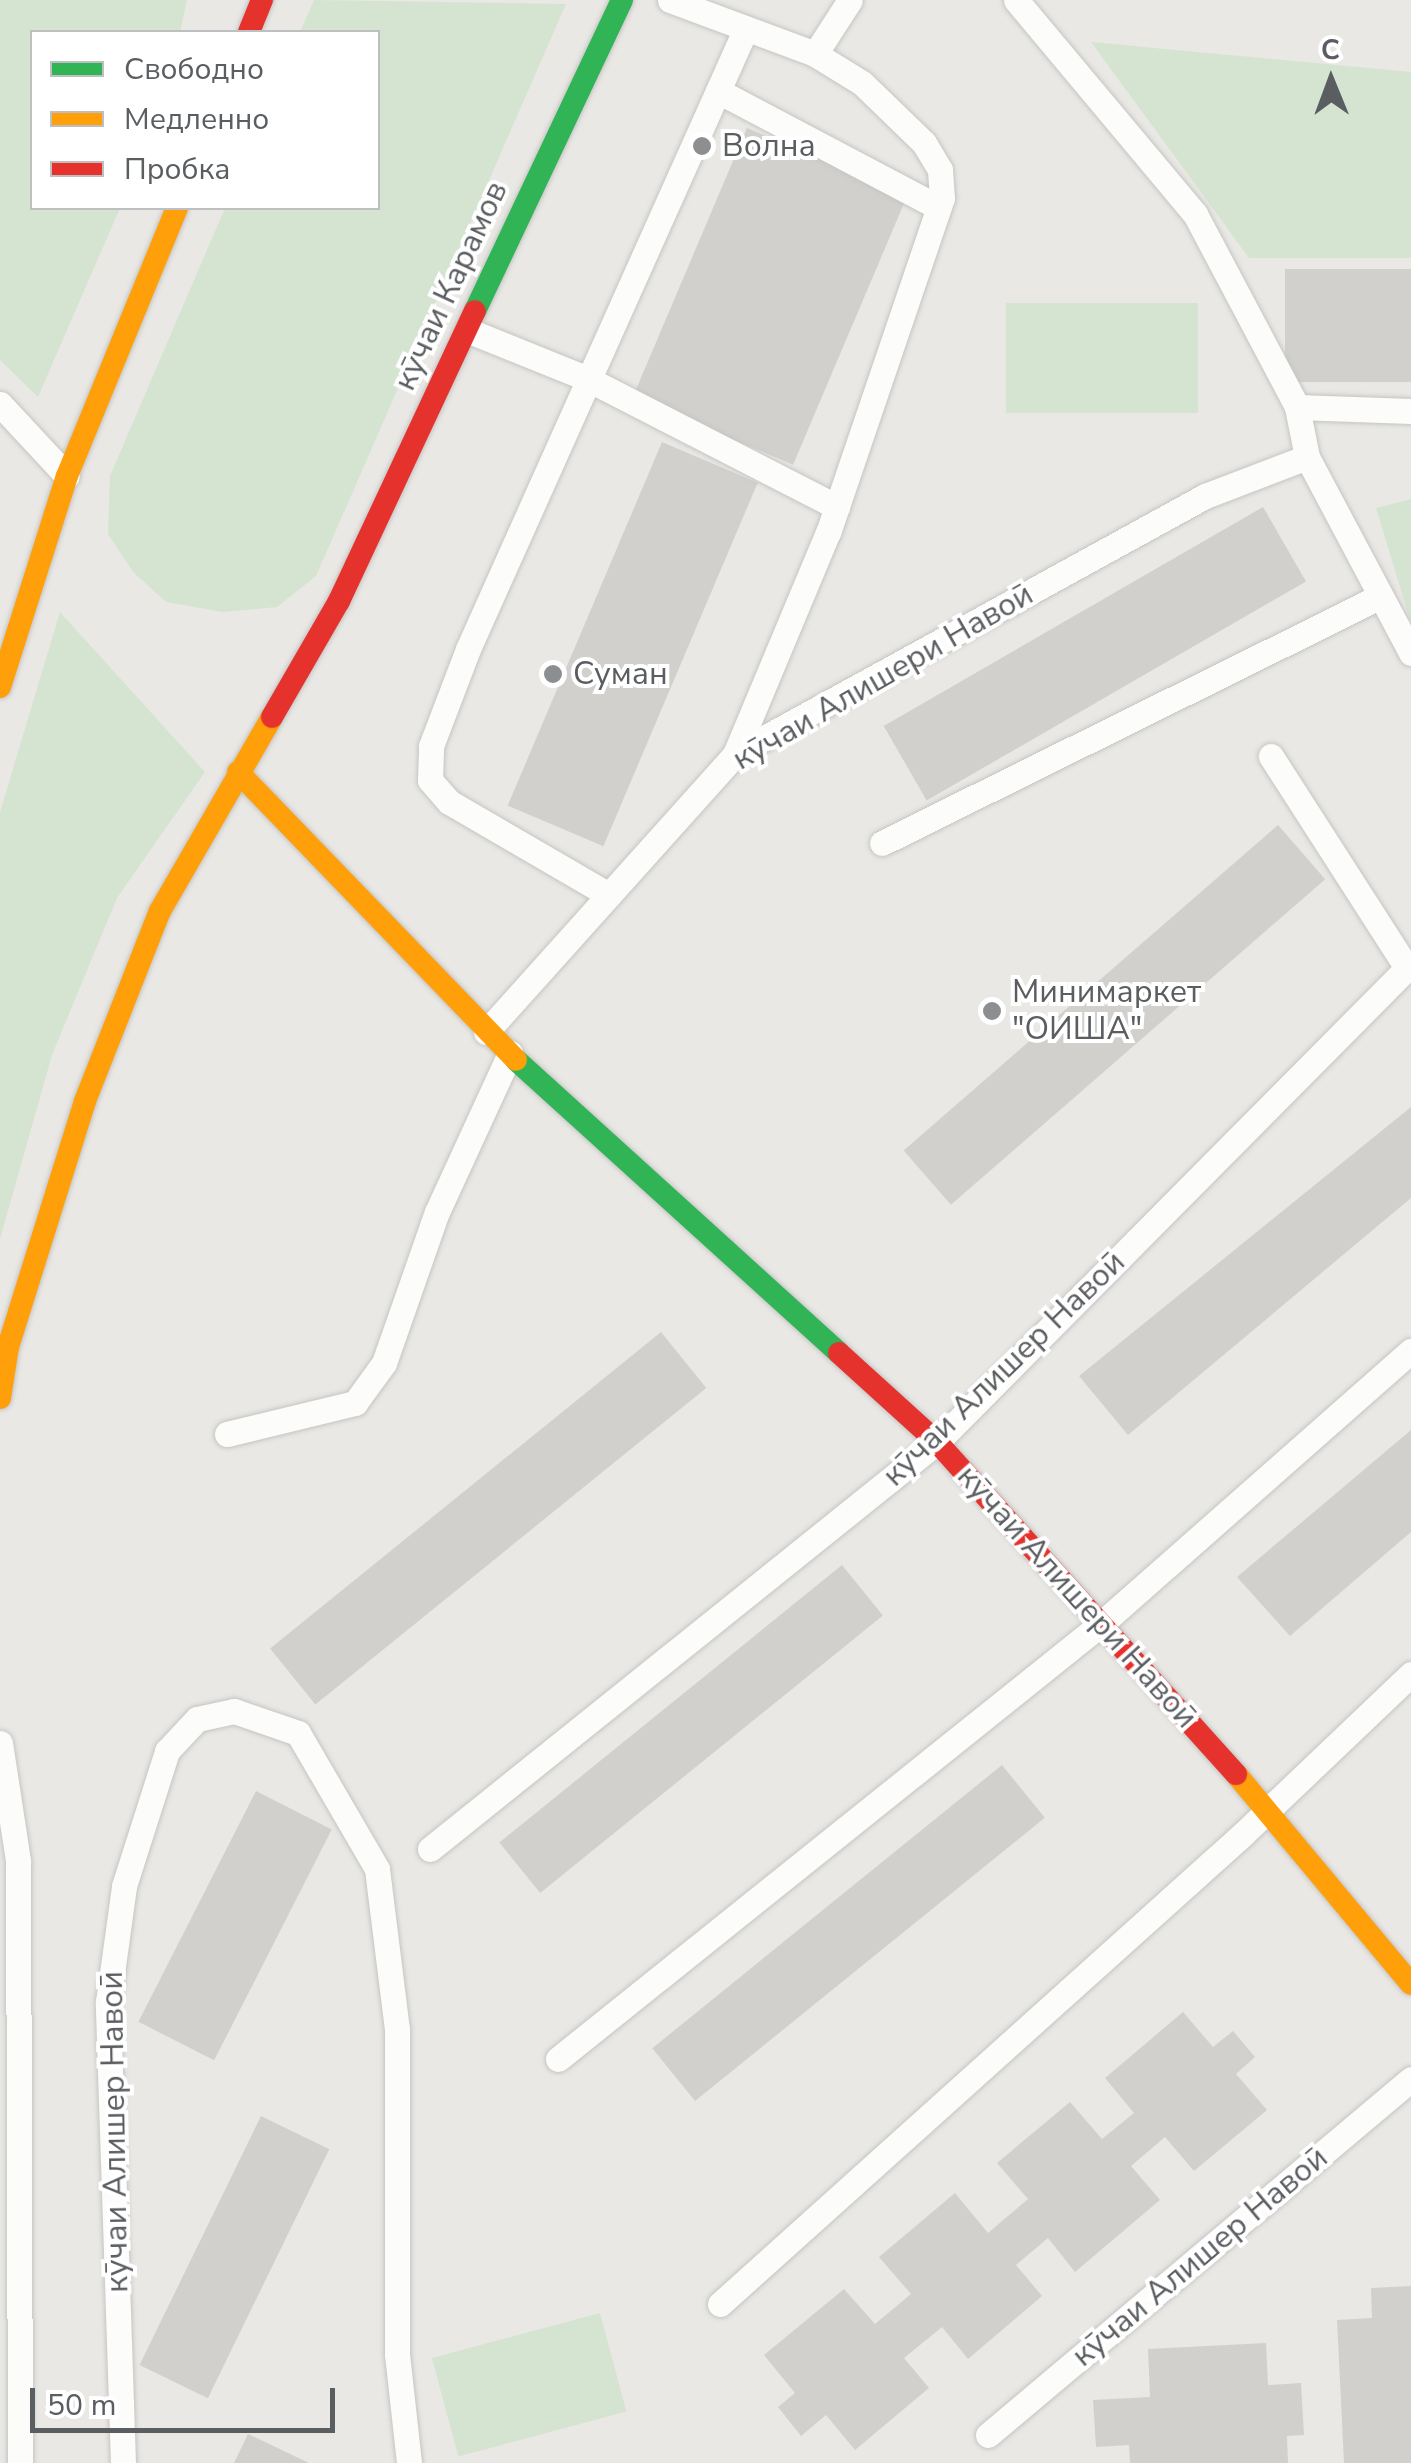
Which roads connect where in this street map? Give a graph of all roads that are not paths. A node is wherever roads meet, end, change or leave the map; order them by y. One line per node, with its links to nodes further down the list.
1 (262, 0): 7 (main road)
2 (622, 0): 12 (main road, кӯчаи Карамов)
3 (670, 0): 6 (lane)
4 (850, 0): 8 (lane)
5 (1016, 0): 15 (lane)
6 (746, 28): 8 (lane); 9 (lane)
7 (250, 30)
8 (816, 54): 10 (lane)
9 (718, 91): 10 (lane); 13 (lane)
10 (938, 207): 19 (lane)
11 (177, 210): 18 (main road)
12 (467, 330): 13 (lane); 25 (main road, кӯчаи Карамов)
13 (588, 379): 19 (lane); 27 (lane)
14 (0, 404): 18 (lane)
15 (1297, 407): 16 (lane); 17 (lane)
16 (1411, 411)
17 (1308, 457): 20 (lane); 23 (lane, кӯчаи Алишери Навоӣ)
18 (67, 476): 22 (main road)
19 (836, 507): 23 (lane)
20 (1379, 596): 21 (lane); 26 (lane)
21 (1410, 650)
22 (0, 687)
23 (736, 754): 27 (lane, кӯчаи Алишери Навоӣ)
24 (1271, 756): 28 (lane, кӯчаи Алишер Навоӣ)
25 (238, 772): 29 (main road, кӯчаи Алишери Навоӣ); 32 (main road, кӯчаи Карамов)
26 (882, 843)
27 (609, 895): 29 (lane, кӯчаи Алишери Навоӣ)
28 (1409, 970): 34 (lane, кӯчаи Алишер Навоӣ)
29 (486, 1032): 30 (main road, кӯчаи Алишери Навоӣ)
30 (510, 1053): 33 (lane); 34 (main road, кӯчаи Алишери Навоӣ)
31 (1411, 1351): 35 (lane)
32 (0, 1398)
33 (228, 1434)
34 (937, 1442): 35 (main road, кӯчаи Алишери Навоӣ); 39 (lane, кӯчаи Алишер Навоӣ)
35 (1102, 1624): 38 (main road, кӯчаи Алишери Навоӣ); 41 (lane)
36 (1411, 1674): 38 (lane)
37 (0, 1743): 44 (lane)
38 (1264, 1810): 40 (main road, кӯчаи Алишери Навоӣ); 43 (lane)
39 (430, 1849)
40 (1411, 1984)
41 (558, 2059)
42 (1411, 2080): 45 (lane, кӯчаи Алишер Навоӣ)
43 (720, 2304)
44 (10, 2399): 46 (lane)
45 (988, 2435)
46 (20, 2463)
47 (123, 2463): 48 (lane, кӯчаи Алишер Навоӣ)
48 (409, 2463)

